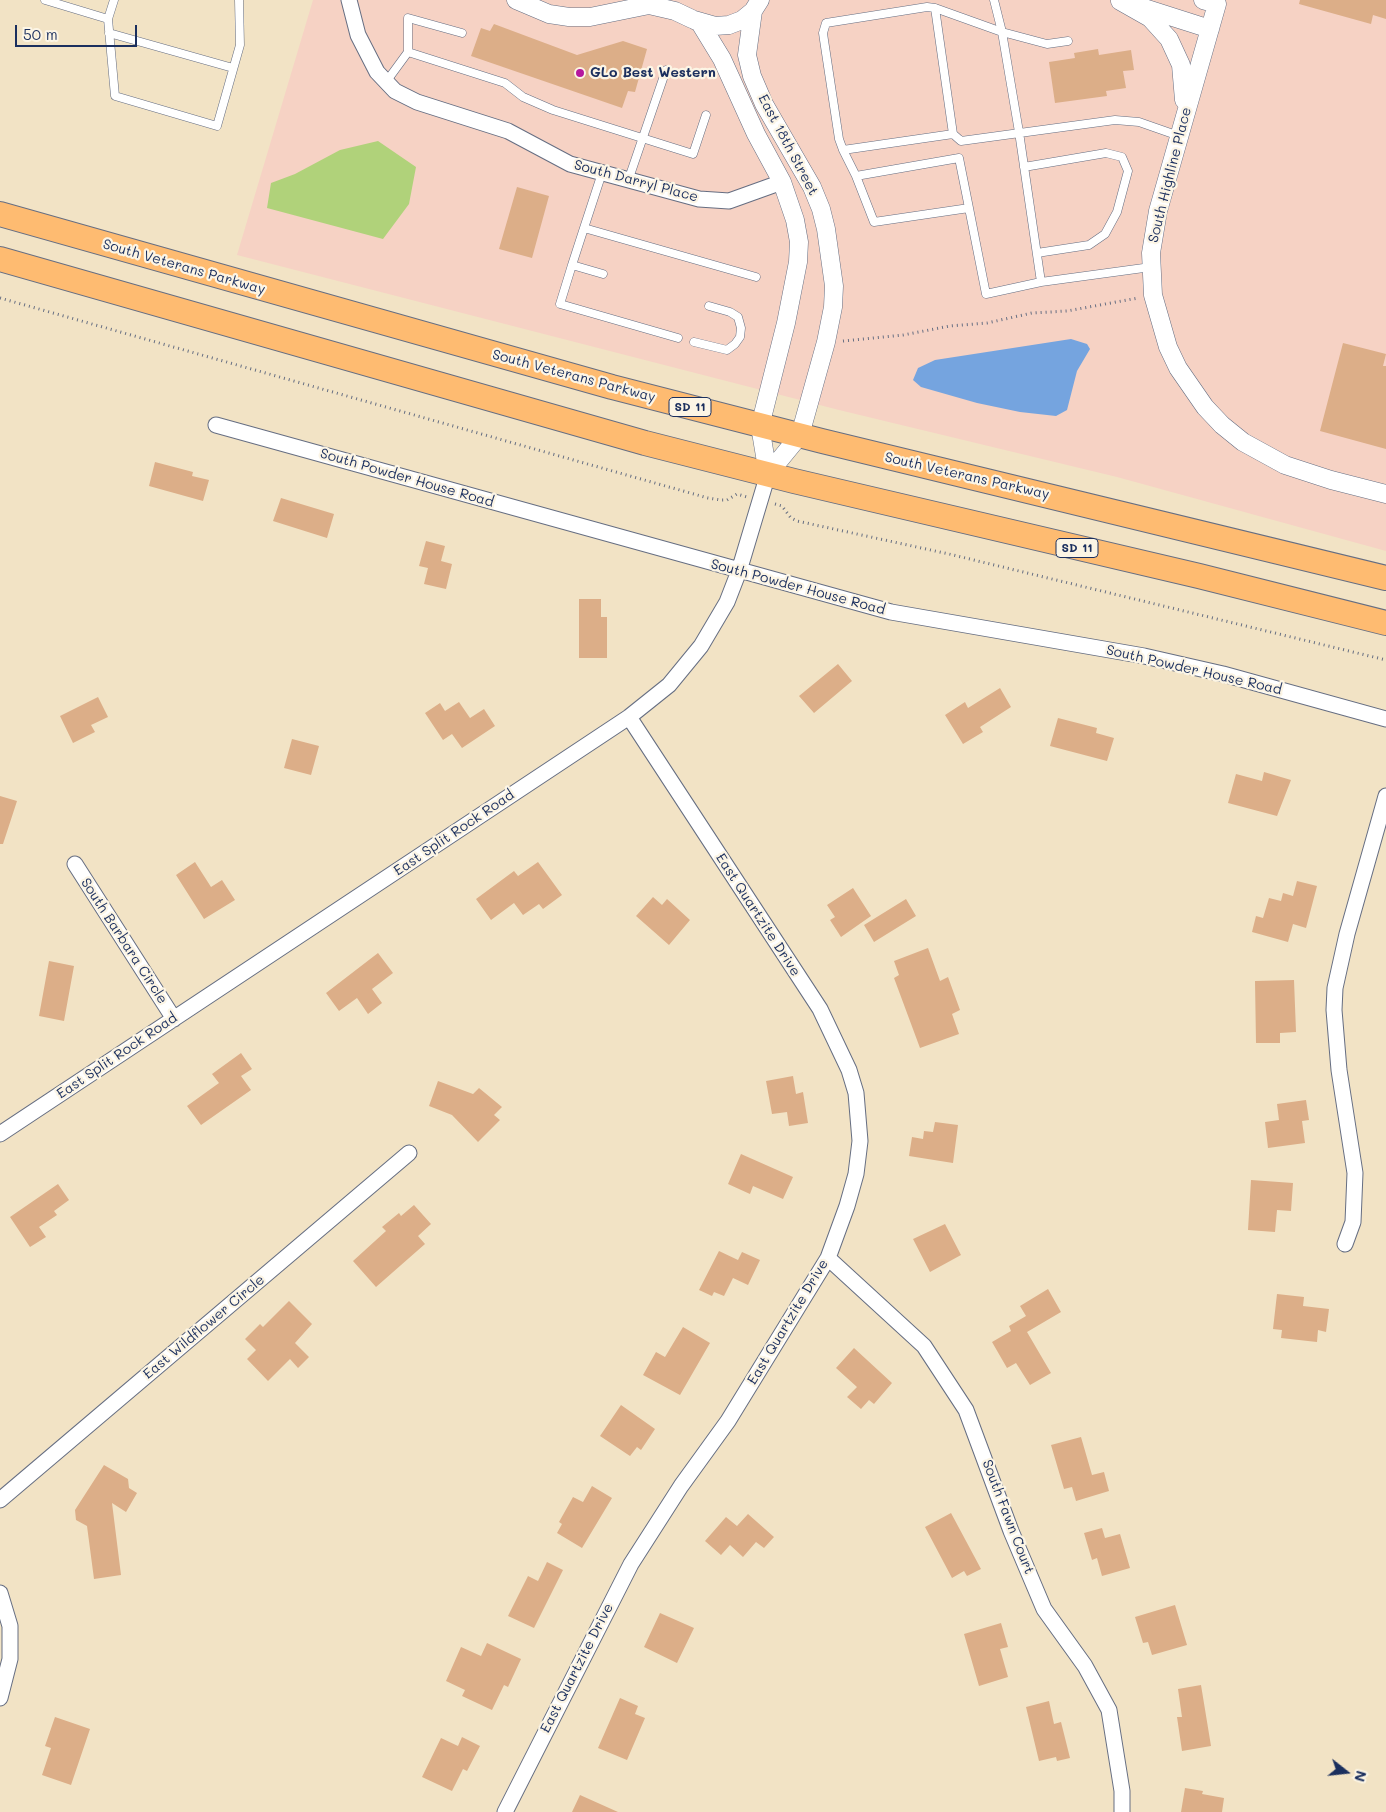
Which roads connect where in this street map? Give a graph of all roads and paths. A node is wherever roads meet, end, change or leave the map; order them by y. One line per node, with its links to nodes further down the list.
1 (45, 0): 12 (lane)
2 (114, 0): 12 (lane)
3 (239, 0): 20 (lane)
4 (348, 0): 22 (street, South Darryl Place)
5 (516, 0): 13 (street)
6 (677, 0): 13 (street, East 18th Street)
7 (994, 0): 15 (lane)
8 (1118, 0): 14 (street); 25 (street)
9 (1213, 1): 14 (street, South Highline Place)
10 (759, 4): 13 (street, East 18th Street); 54 (street, East 18th Street)
11 (935, 8): 15 (lane); 26 (lane); 29 (lane)
12 (108, 19): 16 (lane)
13 (696, 21): 35 (street, East 18th Street)
14 (1210, 29): 25 (street, South Highline Place)
15 (1002, 32): 18 (lane); 24 (lane)
16 (109, 33): 20 (lane); 20 (lane)
17 (462, 33): 19 (lane)
18 (1068, 41)
19 (408, 52): 22 (lane); 27 (lane)
20 (233, 68)
21 (666, 70): 27 (lane)
22 (386, 82): 32 (street, South Darryl Place)
23 (706, 115): 27 (lane)
24 (1019, 132): 25 (lane); 28 (lane); 31 (lane)
25 (1180, 132): 42 (street, South Highline Place)
26 (953, 134): 28 (lane); 29 (lane)
27 (642, 139): 34 (lane)
28 (961, 141): 30 (lane)
29 (843, 150): 33 (lane)
30 (959, 158): 33 (lane); 36 (lane)
31 (1024, 168): 39 (lane); 39 (lane)
32 (602, 173): 34 (street, South Darryl Place); 38 (lane)
33 (856, 176): 36 (lane)
34 (628, 181): 35 (street, South Darryl Place)
35 (782, 182): 53 (street, East 18th Street)
36 (969, 208): 45 (lane)
37 (0, 214): 53 (highway, South Veterans Parkway / SD 11)
38 (584, 228): 41 (lane); 44 (lane)
39 (1037, 253): 45 (lane)
40 (0, 260): 55 (highway, SD 11)
41 (572, 265): 43 (lane); 49 (lane)
42 (1151, 267): 45 (lane); 46 (street, South Highline Place)
43 (603, 274)
44 (756, 278)
45 (1041, 282)
46 (1153, 295): 50 (path); 57 (street, South Highline Place)
47 (0, 298): 56 (path)
48 (709, 306): 51 (lane)
49 (678, 338)
50 (842, 341)
51 (694, 342)
52 (216, 425): 59 (street, South Powder House Road)
53 (760, 426): 54 (highway, South Veterans Parkway / SD 11); 55 (street, East Split Rock Road)
54 (800, 436): 55 (street, East 18th Street); 60 (highway, South Veterans Parkway / SD 11)
55 (768, 474): 59 (street, East Split Rock Road); 61 (highway, SD 11)
56 (736, 494)
57 (1386, 494)
58 (782, 506): 62 (path)
59 (740, 571): 63 (street, East Split Rock Road); 64 (street, South Powder House Road)
60 (1386, 578)
61 (1386, 623)
62 (1386, 660)
63 (629, 717): 67 (street, East Split Rock Road); 71 (street, East Quartzite Drive)
64 (1386, 719)
65 (1386, 796): 70 (street)
66 (75, 864): 67 (street, South Barbara Circle)
67 (174, 1019): 68 (street, East Split Rock Road)
68 (0, 1134)
69 (409, 1153): 72 (street, East Wildflower Circle)
70 (1345, 1244)
71 (828, 1258): 75 (street, East Quartzite Drive); 76 (street, South Fawn Court)
72 (0, 1500)
73 (2, 1595): 74 (street)
74 (0, 1698)
75 (505, 1812)
76 (1122, 1812)

